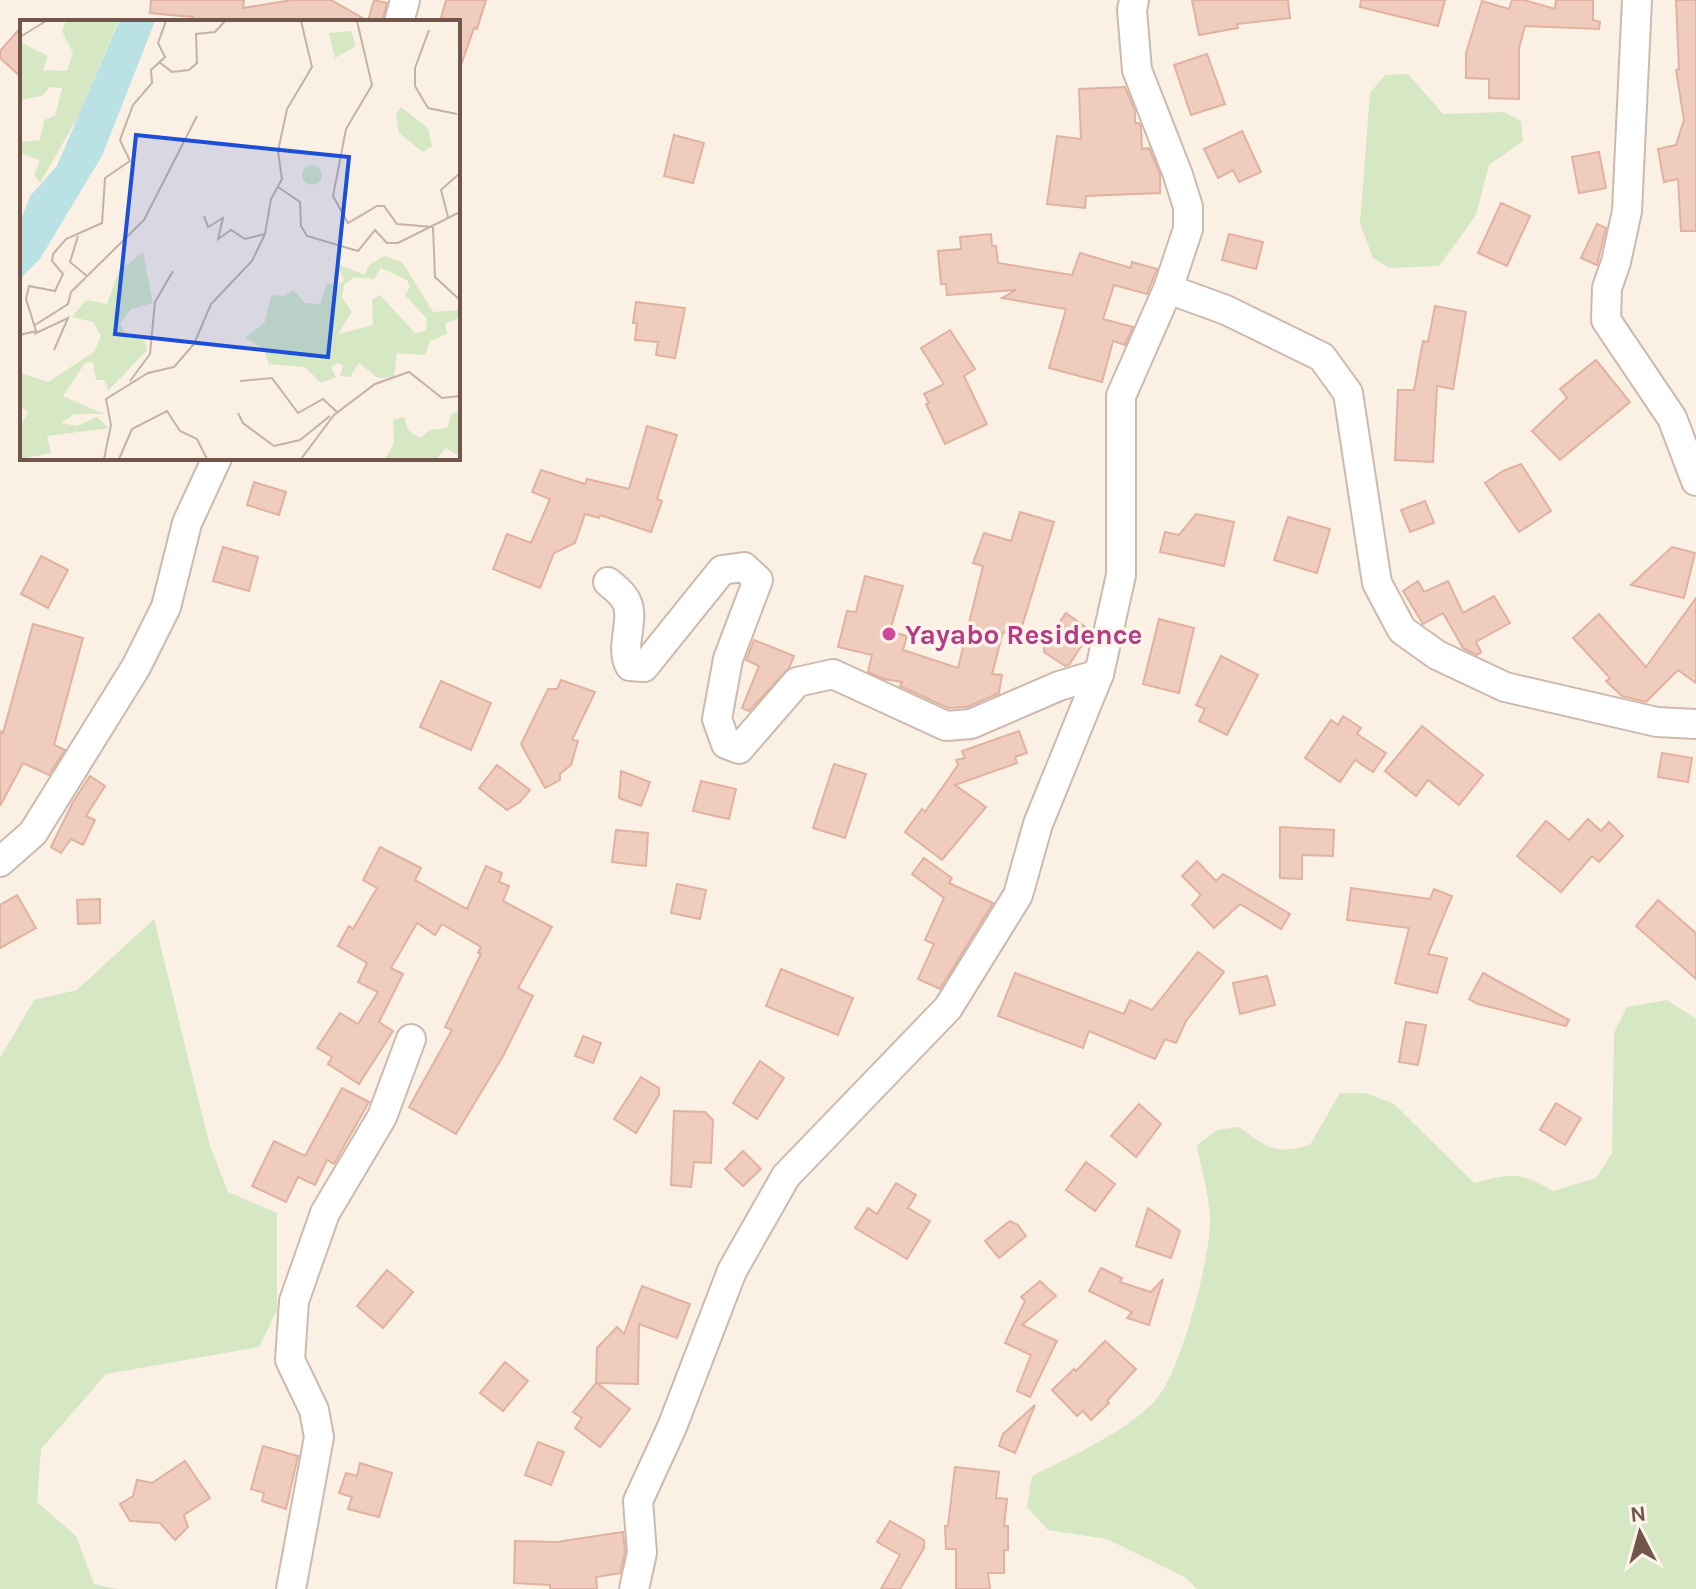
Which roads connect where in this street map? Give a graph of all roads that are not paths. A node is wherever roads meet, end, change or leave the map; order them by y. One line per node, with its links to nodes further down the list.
1 (405, 0): 4 (street)
2 (1134, 0): 5 (street)
3 (1637, 0): 7 (street)
4 (400, 20)
5 (1168, 289): 9 (street); 10 (street)
6 (216, 460): 11 (street)
7 (1696, 481)
8 (608, 582): 9 (street)
9 (1099, 674): 14 (street)
10 (1696, 724)
11 (0, 862)
12 (411, 1039): 13 (street)
13 (291, 1589)
14 (634, 1589)

